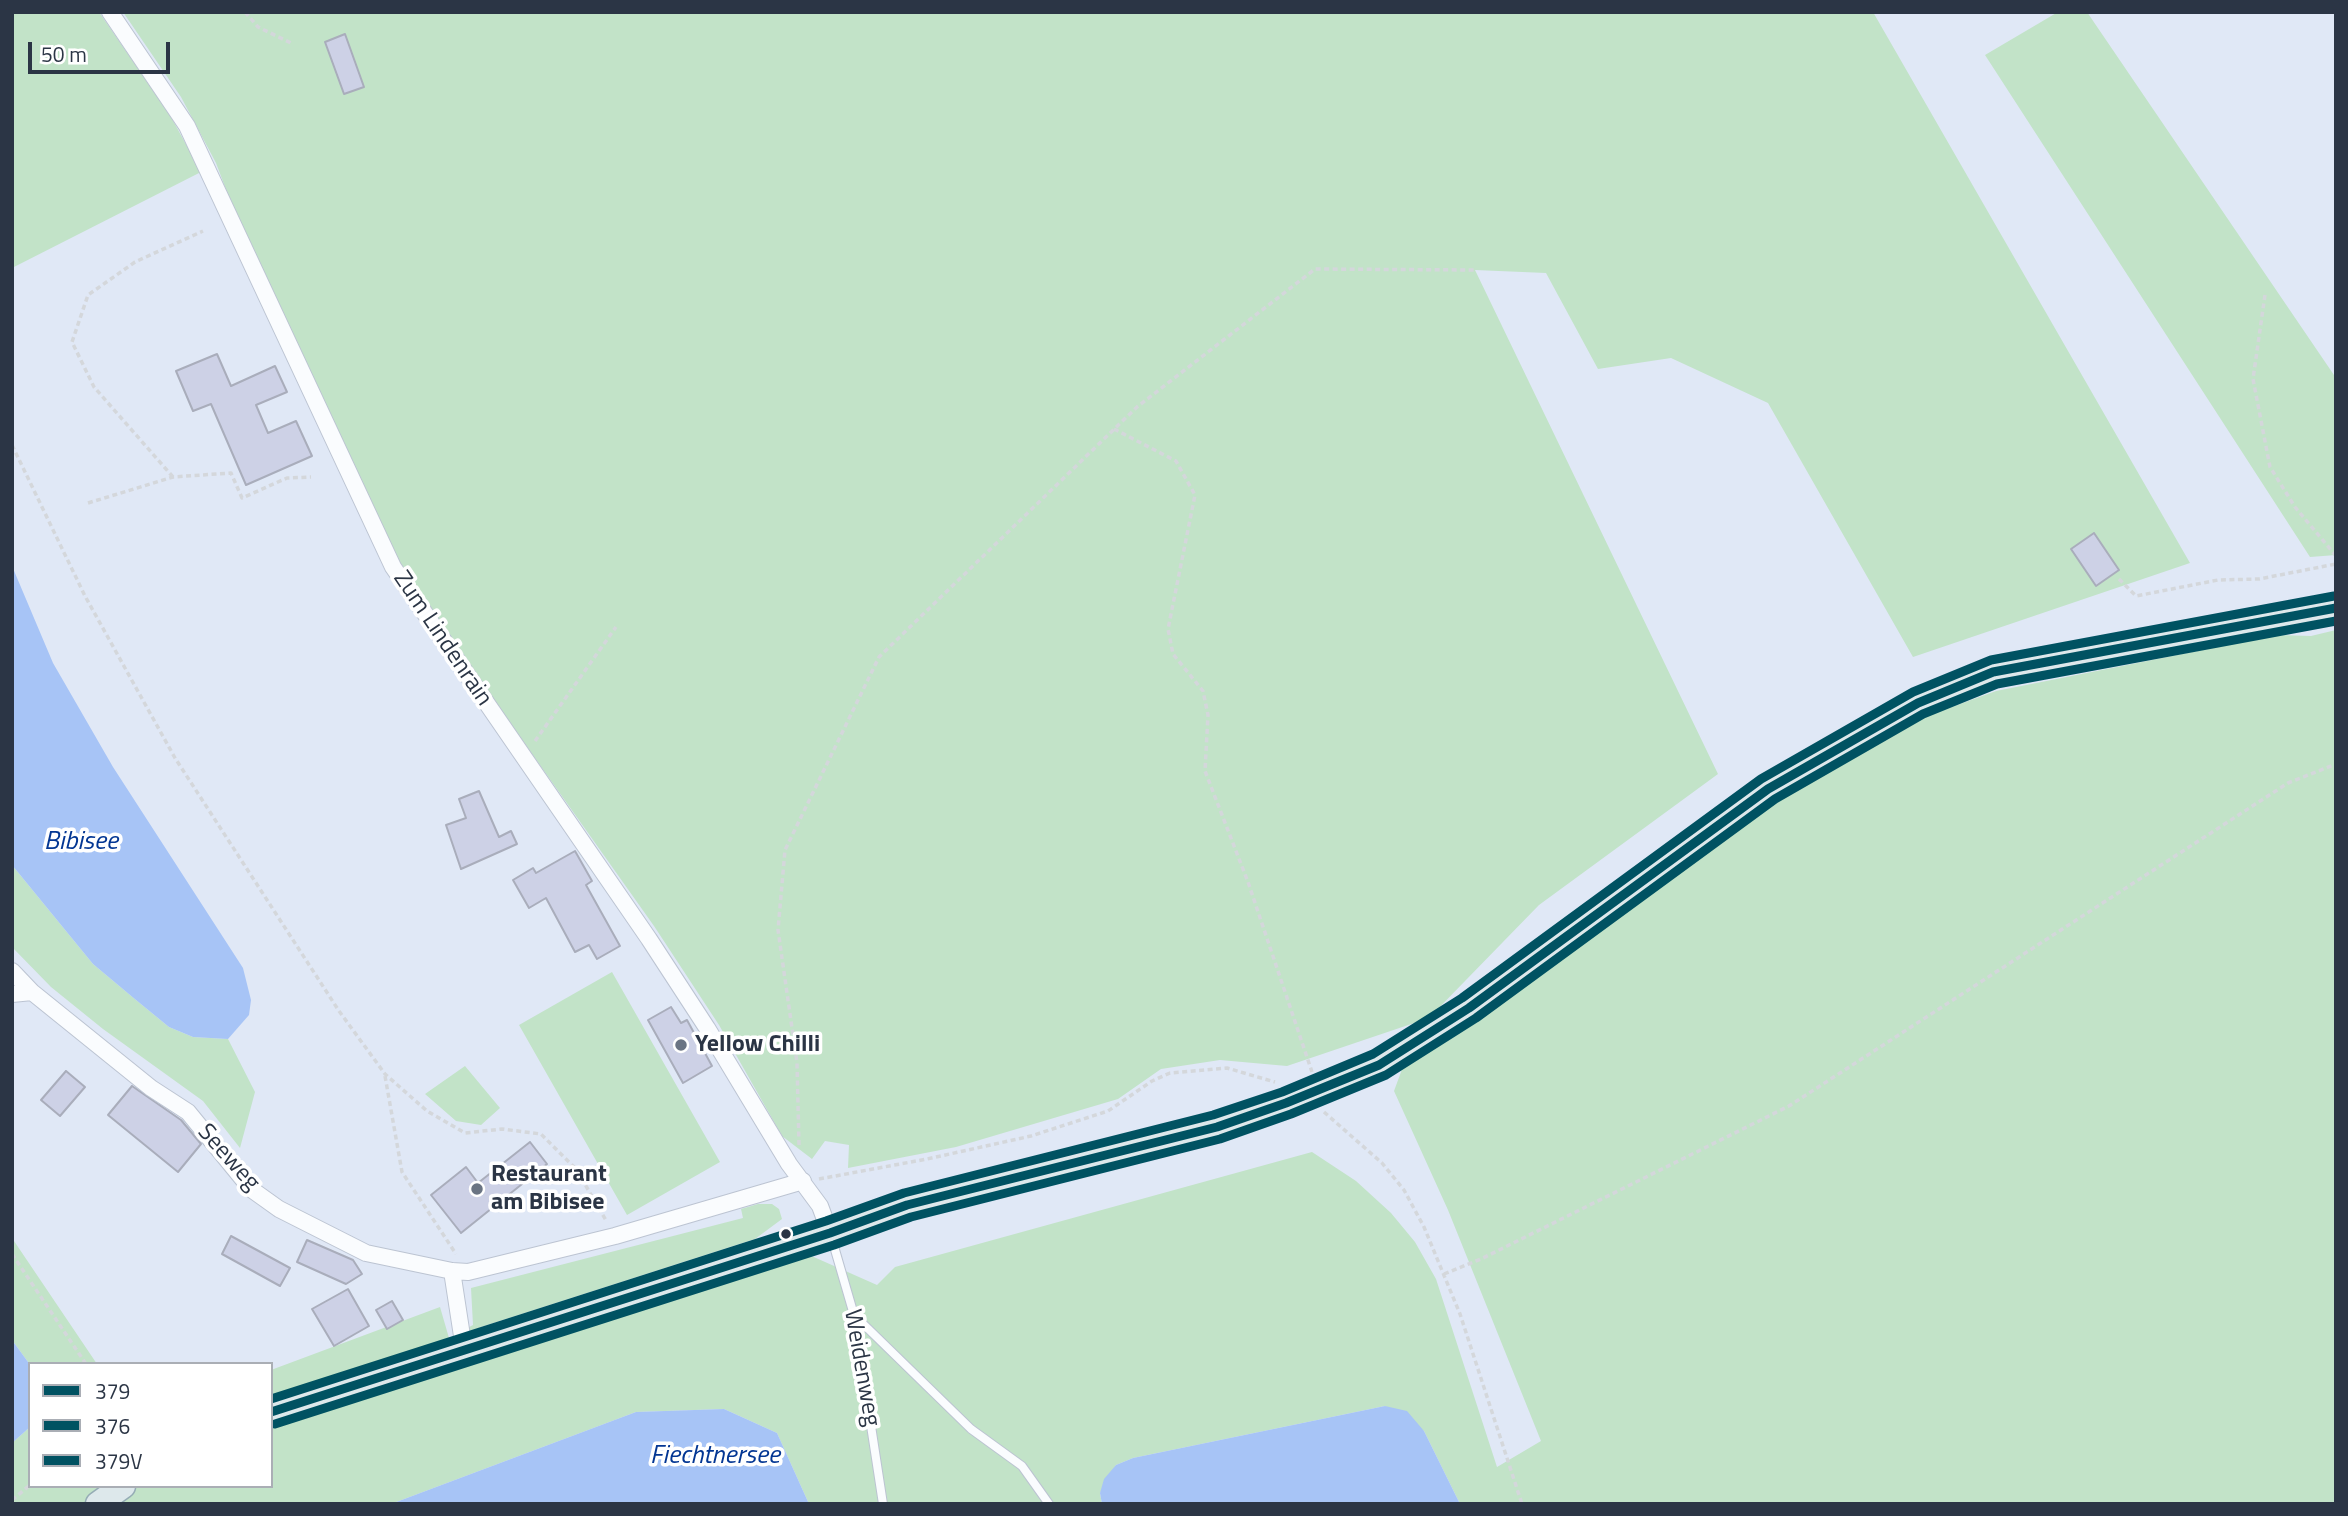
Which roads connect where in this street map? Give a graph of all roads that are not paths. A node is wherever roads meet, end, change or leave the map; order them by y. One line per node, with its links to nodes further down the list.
1 (110, 12): 6 (street, Zum Lindenrain)
2 (2336, 608): 7 (main road)
3 (12, 971): 4 (street, Seeweg)
4 (32, 992): 5 (street); 8 (street, Seeweg)
5 (12, 994)
6 (803, 1181): 7 (street, Zum Lindenrain); 8 (street, Seeweg)
7 (830, 1233): 9 (lane, Weidenweg); 10 (main road)
8 (460, 1271): 10 (street)
9 (854, 1315): 14 (lane, Weidenweg); 15 (lane)
10 (464, 1349): 11 (main road)
11 (273, 1411)
12 (120, 1488): 13 (main road)
13 (98, 1504)
14 (883, 1504)
15 (1049, 1504)

